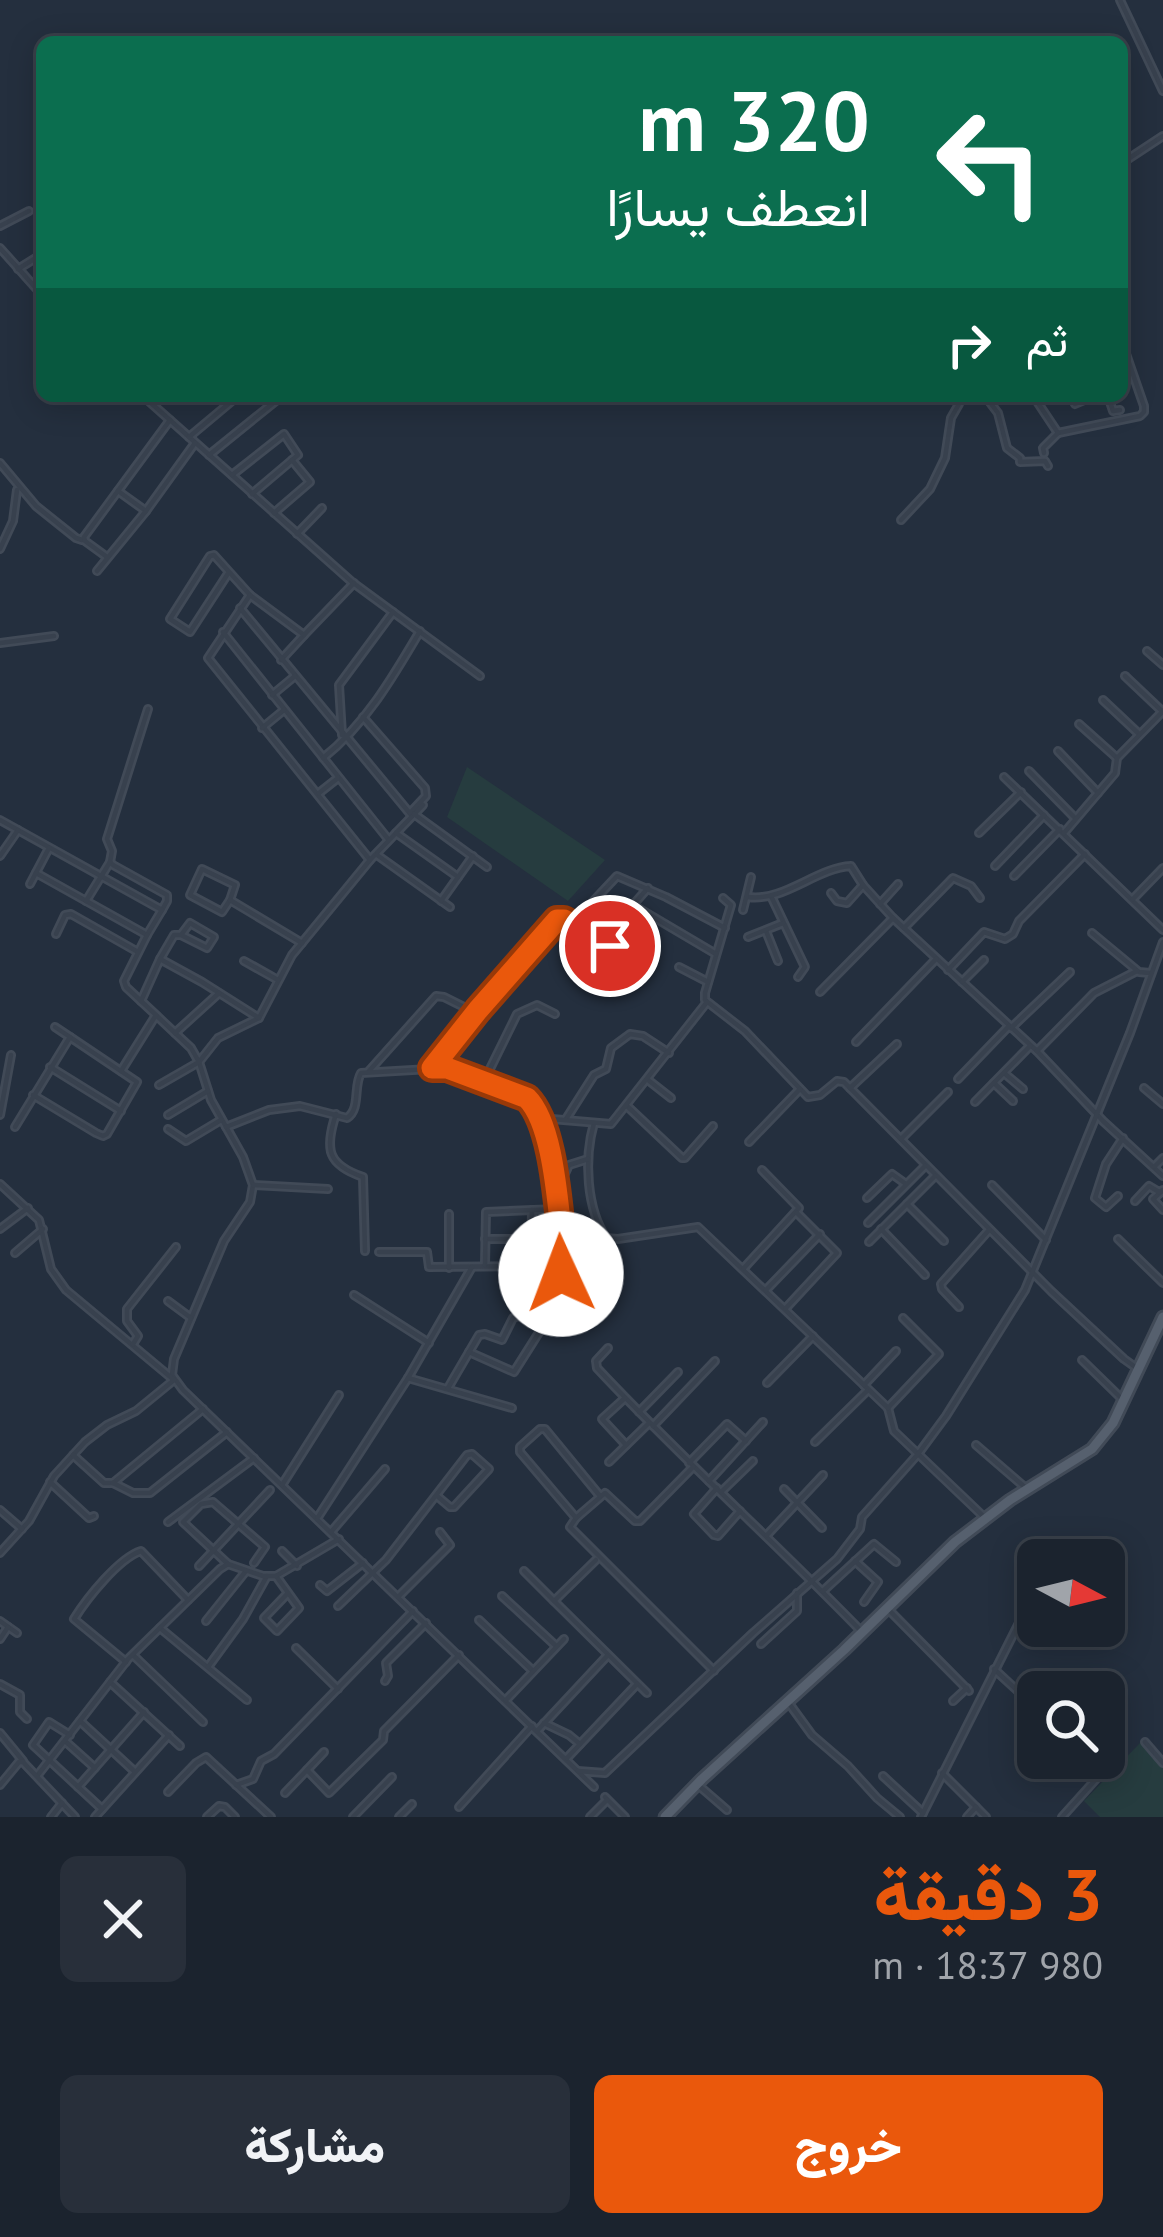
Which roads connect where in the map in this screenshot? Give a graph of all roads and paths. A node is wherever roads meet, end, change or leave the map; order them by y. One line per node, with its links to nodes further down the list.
1 (1120, 0): 2 (street)
2 (1163, 92)
3 (1163, 136): 4 (street)
4 (1128, 159)
5 (28, 211): 6 (street)
6 (0, 226)
7 (0, 248): 9 (street)
8 (36, 258): 9 (street)
9 (18, 269): 11 (street)
10 (36, 282): 11 (street)
11 (32, 284): 12 (street)
12 (36, 288)
13 (1128, 360): 25 (street)
14 (150, 402): 24 (street)
15 (232, 402): 26 (street)
16 (266, 402): 22 (street)
17 (274, 402): 22 (street)
18 (959, 402): 39 (street)
19 (990, 402): 31 (street)
20 (1038, 402): 25 (street)
21 (1110, 402): 23 (street)
22 (269, 406): 28 (street)
23 (1120, 410)
24 (170, 420): 26 (street); 34 (street)
25 (1058, 433): 27 (street)
26 (192, 440): 28 (street); 37 (street)
27 (1044, 453)
28 (209, 454): 32 (street)
29 (292, 460): 32 (street); 35 (street); 38 (street)
30 (0, 463): 33 (street)
31 (1048, 466)
32 (232, 475): 35 (street)
33 (16, 484): 41 (street); 42 (street)
34 (118, 490): 37 (street); 41 (street)
35 (252, 494): 38 (street)
36 (322, 508): 40 (street)
37 (146, 511): 43 (street)
38 (274, 513): 40 (street)
39 (901, 520)
40 (297, 534): 46 (street)
41 (84, 540): 43 (street)
42 (0, 549)
43 (107, 557): 44 (street)
44 (97, 571)
45 (229, 572): 45 (street); 47 (street)
46 (354, 583): 49 (street); 52 (street)
47 (250, 595): 48 (street); 52 (street)
48 (240, 608): 50 (street); 56 (street)
49 (393, 612): 51 (street); 70 (street)
50 (223, 632): 61 (street); 68 (street)
51 (419, 632): 59 (street); 66 (street)
52 (304, 635): 56 (street)
53 (54, 636): 54 (street)
54 (0, 643)
55 (1148, 651): 57 (street)
56 (281, 660): 58 (street)
57 (1162, 664)
58 (295, 676): 61 (street); 70 (street)
59 (480, 676)
60 (1125, 676): 65 (street)
61 (272, 695): 64 (street)
62 (1103, 700): 69 (street)
63 (148, 709): 96 (street)
64 (284, 710): 68 (street); 72 (street)
65 (1163, 712): 69 (street)
66 (363, 717): 70 (street); 82 (street)
67 (1079, 724): 73 (street)
68 (262, 728): 79 (street)
69 (1140, 735): 73 (street)
70 (344, 736): 72 (street); 82 (street)
71 (1058, 751): 78 (street)
72 (322, 758): 76 (street)
73 (1117, 758): 78 (street)
74 (1029, 771): 83 (street)
75 (1004, 777): 77 (street)
76 (338, 778): 79 (street); 89 (street)
77 (1021, 792): 81 (street); 88 (street)
78 (1098, 794): 83 (street)
79 (316, 795): 95 (street)
80 (423, 805): 82 (street)
81 (1044, 814): 86 (street); 97 (street)
82 (412, 815): 87 (street); 94 (street)
83 (1075, 818): 86 (street)
84 (0, 820): 85 (street)
85 (18, 830): 90 (street); 93 (street)
86 (1062, 831): 92 (street); 102 (street)
87 (396, 833): 89 (street); 103 (street)
88 (979, 833)
89 (389, 840): 91 (street)
90 (50, 848): 100 (street); 101 (street)
91 (376, 854): 95 (street); 117 (street)
92 (1085, 854): 115 (street); 147 (street)
93 (0, 856)
94 (472, 856): 98 (street); 103 (street)
95 (370, 860): 138 (street)
96 (110, 862): 101 (street); 121 (street)
97 (994, 866)
98 (488, 867)
99 (1163, 868): 115 (street)
100 (36, 873): 105 (street); 116 (street)
101 (100, 875): 116 (street); 121 (street)
102 (1014, 876)
103 (458, 877): 117 (street)
104 (751, 877): 111 (street)
105 (30, 884)
106 (898, 884): 118 (street)
107 (863, 885): 109 (street); 110 (street); 118 (street)
108 (648, 888): 119 (street); 126 (street); 127 (street)
109 (831, 893)
110 (771, 896): 111 (street); 125 (street)
111 (748, 897): 122 (street)
112 (723, 898): 127 (street)
113 (980, 898): 128 (street)
114 (230, 900): 114 (street); 138 (street)
115 (1132, 900): 129 (street)
116 (86, 901): 134 (street)
117 (441, 901): 120 (street)
118 (880, 904): 124 (street)
119 (633, 905): 123 (street); 140 (street)
120 (450, 907)
121 (162, 910): 134 (street)
122 (743, 910)
123 (624, 915)
124 (893, 918): 128 (street); 156 (street)
125 (782, 923): 130 (street); 151 (street)
126 (571, 925): 131 (street); 159 (street)
127 (725, 928): 140 (street)
128 (904, 928): 142 (street)
129 (1163, 930)
130 (766, 931): 136 (street); 145 (street)
131 (624, 932)
132 (1092, 933): 148 (street)
133 (56, 934): 139 (street)
134 (148, 934): 139 (street)
135 (181, 935): 135 (street); 141 (street)
136 (748, 937)
137 (1163, 942): 150 (street)
138 (302, 944): 152 (street)
139 (138, 952): 157 (street)
140 (717, 955): 153 (street)
141 (160, 959): 155 (street); 157 (street)
142 (936, 959): 147 (street); 167 (street)
143 (984, 960): 154 (street)
144 (244, 961): 152 (street)
145 (778, 961)
146 (679, 967): 153 (street)
147 (948, 970): 154 (street)
148 (1137, 971): 150 (street); 169 (street)
149 (1070, 972): 163 (street)
150 (1152, 973): 199 (street)
151 (798, 977)
152 (278, 980): 162 (street)
153 (708, 982): 158 (street)
154 (962, 982): 163 (street)
155 (219, 992): 162 (street); 165 (street)
156 (820, 992)
157 (141, 1001): 161 (street)
158 (707, 1002): 170 (street); 185 (street)
159 (476, 1013): 174 (street); 176 (street)
160 (555, 1014): 180 (street)
161 (156, 1015): 165 (street); 175 (street)
162 (259, 1018): 172 (street)
163 (1010, 1027): 169 (street); 178 (street)
164 (55, 1028): 166 (street)
165 (175, 1034): 172 (street)
166 (70, 1037): 173 (street); 175 (street)
167 (856, 1042)
168 (897, 1044): 183 (street)
169 (1033, 1049): 177 (street); 199 (street)
170 (669, 1053): 179 (street); 201 (street)
171 (11, 1055): 196 (street)
172 (199, 1061): 182 (street); 187 (street)
173 (50, 1066): 189 (street); 195 (street)
174 (432, 1068): 176 (street); 180 (street)
175 (121, 1071): 195 (street)
176 (368, 1072): 197 (street)
177 (1004, 1073): 181 (street); 186 (street)
178 (958, 1079)
179 (648, 1080): 190 (street); 194 (street)
180 (484, 1082): 200 (street)
181 (994, 1083): 191 (street); 192 (street)
182 (159, 1085)
183 (850, 1088): 185 (street); 208 (street)
184 (1144, 1088): 193 (street)
185 (800, 1089): 209 (street)
186 (1023, 1089)
187 (208, 1091): 198 (street); 203 (street)
188 (947, 1092): 208 (street)
189 (33, 1095): 195 (street); 204 (street)
190 (671, 1098)
191 (1013, 1101)
192 (976, 1102)
193 (1163, 1104)
194 (627, 1106): 202 (street); 205 (street)
195 (121, 1111)
196 (0, 1114)
197 (336, 1114): 203 (street); 249 (street)
198 (168, 1115)
199 (1097, 1115): 207 (street); 245 (street)
200 (540, 1118): 201 (street); 223 (street)
201 (565, 1120): 202 (street)
202 (594, 1123): 211 (street)
203 (223, 1124): 206 (street); 218 (street)
204 (15, 1126)
205 (713, 1126)
206 (168, 1129)
207 (1123, 1138): 213 (street); 224 (street)
208 (901, 1139): 212 (street)
209 (748, 1142)
210 (1163, 1158): 213 (street)
211 (588, 1159): 223 (street); 243 (street)
212 (926, 1166): 215 (street); 217 (street)
213 (1154, 1167): 216 (street)
214 (762, 1170): 232 (street)
215 (935, 1176): 227 (street); 238 (street)
216 (1163, 1176)
217 (906, 1184): 225 (street); 234 (street)
218 (253, 1185): 220 (street); 267 (street)
219 (992, 1185): 245 (street)
220 (328, 1189)
221 (2, 1190): 228 (street)
222 (1162, 1191): 226 (street); 231 (street)
223 (556, 1193): 229 (street)
224 (1118, 1196)
225 (867, 1198)
226 (1135, 1201)
227 (907, 1204): 237 (street); 246 (street)
228 (28, 1208): 235 (street); 236 (street)
229 (558, 1209): 230 (street); 240 (street)
230 (532, 1210): 241 (street); 242 (street)
231 (1163, 1210)
232 (797, 1213): 239 (street); 256 (street)
233 (449, 1214): 255 (street)
234 (868, 1223)
235 (0, 1228)
236 (43, 1229): 251 (street); 272 (street)
237 (881, 1229): 247 (street); 258 (street)
238 (989, 1230): 257 (street); 263 (street)
239 (820, 1234): 260 (street); 264 (street)
240 (564, 1235): 243 (street); 253 (street)
241 (484, 1239): 242 (street); 252 (street)
242 (532, 1239): 253 (street)
243 (607, 1239): 256 (street)
244 (1118, 1239): 259 (street)
245 (1046, 1240): 257 (street)
246 (944, 1241)
247 (869, 1242)
248 (176, 1247): 272 (street)
249 (365, 1251)
250 (379, 1252): 255 (street)
251 (15, 1253)
252 (484, 1266): 253 (street); 254 (street)
253 (532, 1266)
254 (472, 1267): 255 (street); 271 (street)
255 (449, 1268)
256 (744, 1268): 260 (street)
257 (1033, 1272): 278 (street); 299 (street)
258 (925, 1275)
259 (1163, 1283)
260 (766, 1290): 264 (street)
261 (354, 1295): 271 (street)
262 (168, 1301): 267 (street)
263 (959, 1307)
264 (785, 1309): 270 (street)
265 (550, 1315): 269 (street)
266 (1163, 1317): 278 (main road)
267 (191, 1318): 281 (street)
268 (904, 1318): 289 (street)
269 (543, 1327): 275 (street); 275 (street)
270 (813, 1336): 282 (street); 283 (street)
271 (429, 1343): 280 (street)
272 (133, 1344): 281 (street)
273 (608, 1348): 286 (street)
274 (896, 1351): 283 (street)
275 (469, 1352): 284 (street)
276 (1082, 1360): 287 (street)
277 (715, 1361): 293 (street)
278 (1138, 1370): 287 (main road)
279 (678, 1372): 291 (street)
280 (409, 1378): 284 (street); 323 (street)
281 (174, 1380): 290 (street); 300 (street)
282 (767, 1383)
283 (866, 1387): 289 (street); 296 (street)
284 (448, 1388): 288 (street)
285 (339, 1395): 310 (street)
286 (625, 1398): 291 (street); 297 (street)
287 (1124, 1400): 312 (main road)
288 (512, 1408)
289 (888, 1408): 299 (street)
290 (203, 1409): 294 (street); 309 (street)
291 (639, 1412): 293 (street)
292 (763, 1423): 295 (street)
293 (650, 1425): 297 (street); 304 (street)
294 (226, 1432): 301 (street); 309 (street)
295 (746, 1441): 304 (street); 307 (street)
296 (815, 1442)
297 (626, 1445): 303 (street)
298 (976, 1445): 312 (street)
299 (918, 1454): 321 (street); 348 (street)
300 (73, 1455): 308 (street); 309 (street)
301 (254, 1458): 310 (street); 324 (street)
302 (753, 1461): 314 (street)
303 (609, 1462)
304 (692, 1465): 307 (street); 316 (street)
305 (385, 1469): 328 (street)
306 (823, 1475): 317 (street)
307 (709, 1481): 314 (street)
308 (50, 1482): 320 (street); 327 (street)
309 (112, 1483)
310 (282, 1485): 323 (street)
311 (784, 1489): 317 (street)
312 (1027, 1489): 321 (main road)
313 (270, 1490): 325 (street)
314 (719, 1490): 319 (street); 319 (street)
315 (437, 1496): 315 (street); 345 (street)
316 (600, 1496): 322 (street); 322 (street)
317 (798, 1502): 326 (street); 330 (street)
318 (0, 1510): 327 (street)
319 (740, 1511): 330 (street)
320 (94, 1516)
321 (985, 1517): 359 (main road)
322 (576, 1518): 335 (street)
323 (317, 1519): 328 (street)
324 (168, 1522)
325 (238, 1523): 332 (street); 332 (street); 338 (street)
326 (822, 1528)
327 (22, 1529): 334 (street)
328 (331, 1532): 331 (street)
329 (440, 1532): 354 (street)
330 (766, 1535): 348 (street)
331 (339, 1539): 339 (street); 342 (street)
332 (213, 1550): 340 (street); 341 (street)
333 (282, 1551): 342 (street)
334 (0, 1553)
335 (598, 1558): 356 (street); 384 (street)
336 (855, 1562): 337 (street); 350 (street); 357 (street)
337 (896, 1562)
338 (254, 1563)
339 (363, 1563): 345 (street); 349 (street)
340 (228, 1564): 343 (street); 355 (street)
341 (199, 1566)
342 (297, 1566): 347 (street)
343 (246, 1571): 346 (street); 364 (street)
344 (524, 1571): 356 (street)
345 (374, 1574): 354 (street); 358 (street)
346 (267, 1576): 347 (street); 381 (street)
347 (276, 1576): 352 (street)
348 (812, 1580): 350 (street); 351 (street)
349 (320, 1585)
350 (824, 1591): 370 (street)
351 (797, 1593): 361 (street); 369 (street)
352 (287, 1594): 352 (street)
353 (502, 1596): 375 (street)
354 (398, 1597): 360 (street)
355 (188, 1600): 368 (street); 380 (street)
356 (554, 1601): 379 (street)
357 (864, 1602)
358 (338, 1606)
359 (887, 1608): 370 (main road); 395 (street)
360 (413, 1611): 365 (street); 389 (street)
361 (772, 1616): 369 (street); 384 (street)
362 (479, 1620): 383 (street)
363 (0, 1621): 367 (street)
364 (206, 1621)
365 (426, 1623): 378 (street); 386 (street)
366 (1017, 1626): 382 (street)
367 (8, 1627): 371 (street); 372 (street)
368 (160, 1628): 377 (street); 381 (street)
369 (777, 1630): 374 (street)
370 (862, 1632): 394 (main road)
371 (17, 1633)
372 (0, 1639)
373 (564, 1639): 375 (street)
374 (761, 1644)
375 (557, 1646): 383 (street)
376 (296, 1648): 389 (street)
377 (133, 1654): 380 (street); 399 (street)
378 (459, 1655): 393 (street); 415 (street)
379 (608, 1655): 388 (street); 400 (street)
380 (126, 1662): 385 (street)
381 (208, 1667): 392 (street)
382 (994, 1669): 390 (street); 418 (street)
383 (533, 1671): 393 (street)
384 (714, 1671): 416 (street)
385 (110, 1682): 396 (street); 398 (street)
386 (385, 1682)
387 (0, 1684): 397 (street)
388 (637, 1684): 391 (street); 406 (street)
389 (338, 1689): 423 (street)
390 (1017, 1690)
391 (647, 1693)
392 (247, 1700)
393 (506, 1700): 401 (street)
394 (787, 1701): 424 (main road); 449 (street)
395 (952, 1701)
396 (143, 1712): 403 (street); 408 (street)
397 (27, 1719)
398 (80, 1721): 404 (street); 408 (street)
399 (202, 1722)
400 (543, 1723): 401 (street); 406 (street)
401 (534, 1728): 410 (street); 432 (street)
402 (0, 1733): 412 (street)
403 (169, 1735): 407 (street); 417 (street)
404 (67, 1738): 411 (street); 411 (street); 414 (street)
405 (1145, 1742): 413 (street)
406 (580, 1744): 410 (street)
407 (180, 1746)
408 (111, 1749): 414 (street); 417 (street)
409 (324, 1752): 415 (street)
410 (566, 1759): 416 (street)
411 (49, 1761): 420 (street); 426 (street)
412 (23, 1762): 420 (street); 425 (street)
413 (1163, 1763)
414 (94, 1768): 426 (street)
415 (307, 1770): 429 (street)
416 (578, 1771): 427 (street)
417 (135, 1772): 434 (street)
418 (942, 1773): 433 (street); 437 (street)
419 (883, 1776): 437 (street)
420 (37, 1777): 430 (street)
421 (392, 1777): 444 (street)
422 (1097, 1779): 452 (street)
423 (236, 1784): 428 (street); 436 (street)
424 (697, 1784): 435 (street); 448 (main road)
425 (0, 1785)
426 (78, 1787): 434 (street)
427 (594, 1787)
428 (168, 1792)
429 (284, 1792)
430 (62, 1803): 438 (street); 439 (street)
431 (412, 1804): 445 (street)
432 (459, 1807)
433 (976, 1807): 450 (street); 451 (street)
434 (102, 1809): 440 (street)
435 (727, 1810)
436 (268, 1814): 443 (street)
437 (922, 1815)
438 (52, 1817)
439 (75, 1817)
440 (95, 1817)
441 (207, 1817): 442 (street)
442 (235, 1817)
443 (259, 1817)
444 (352, 1817)
445 (399, 1817)
446 (590, 1817): 447 (street)
447 (625, 1817)
448 (665, 1817)
449 (900, 1817)
450 (967, 1817)
451 (986, 1817)
452 (1062, 1817)

